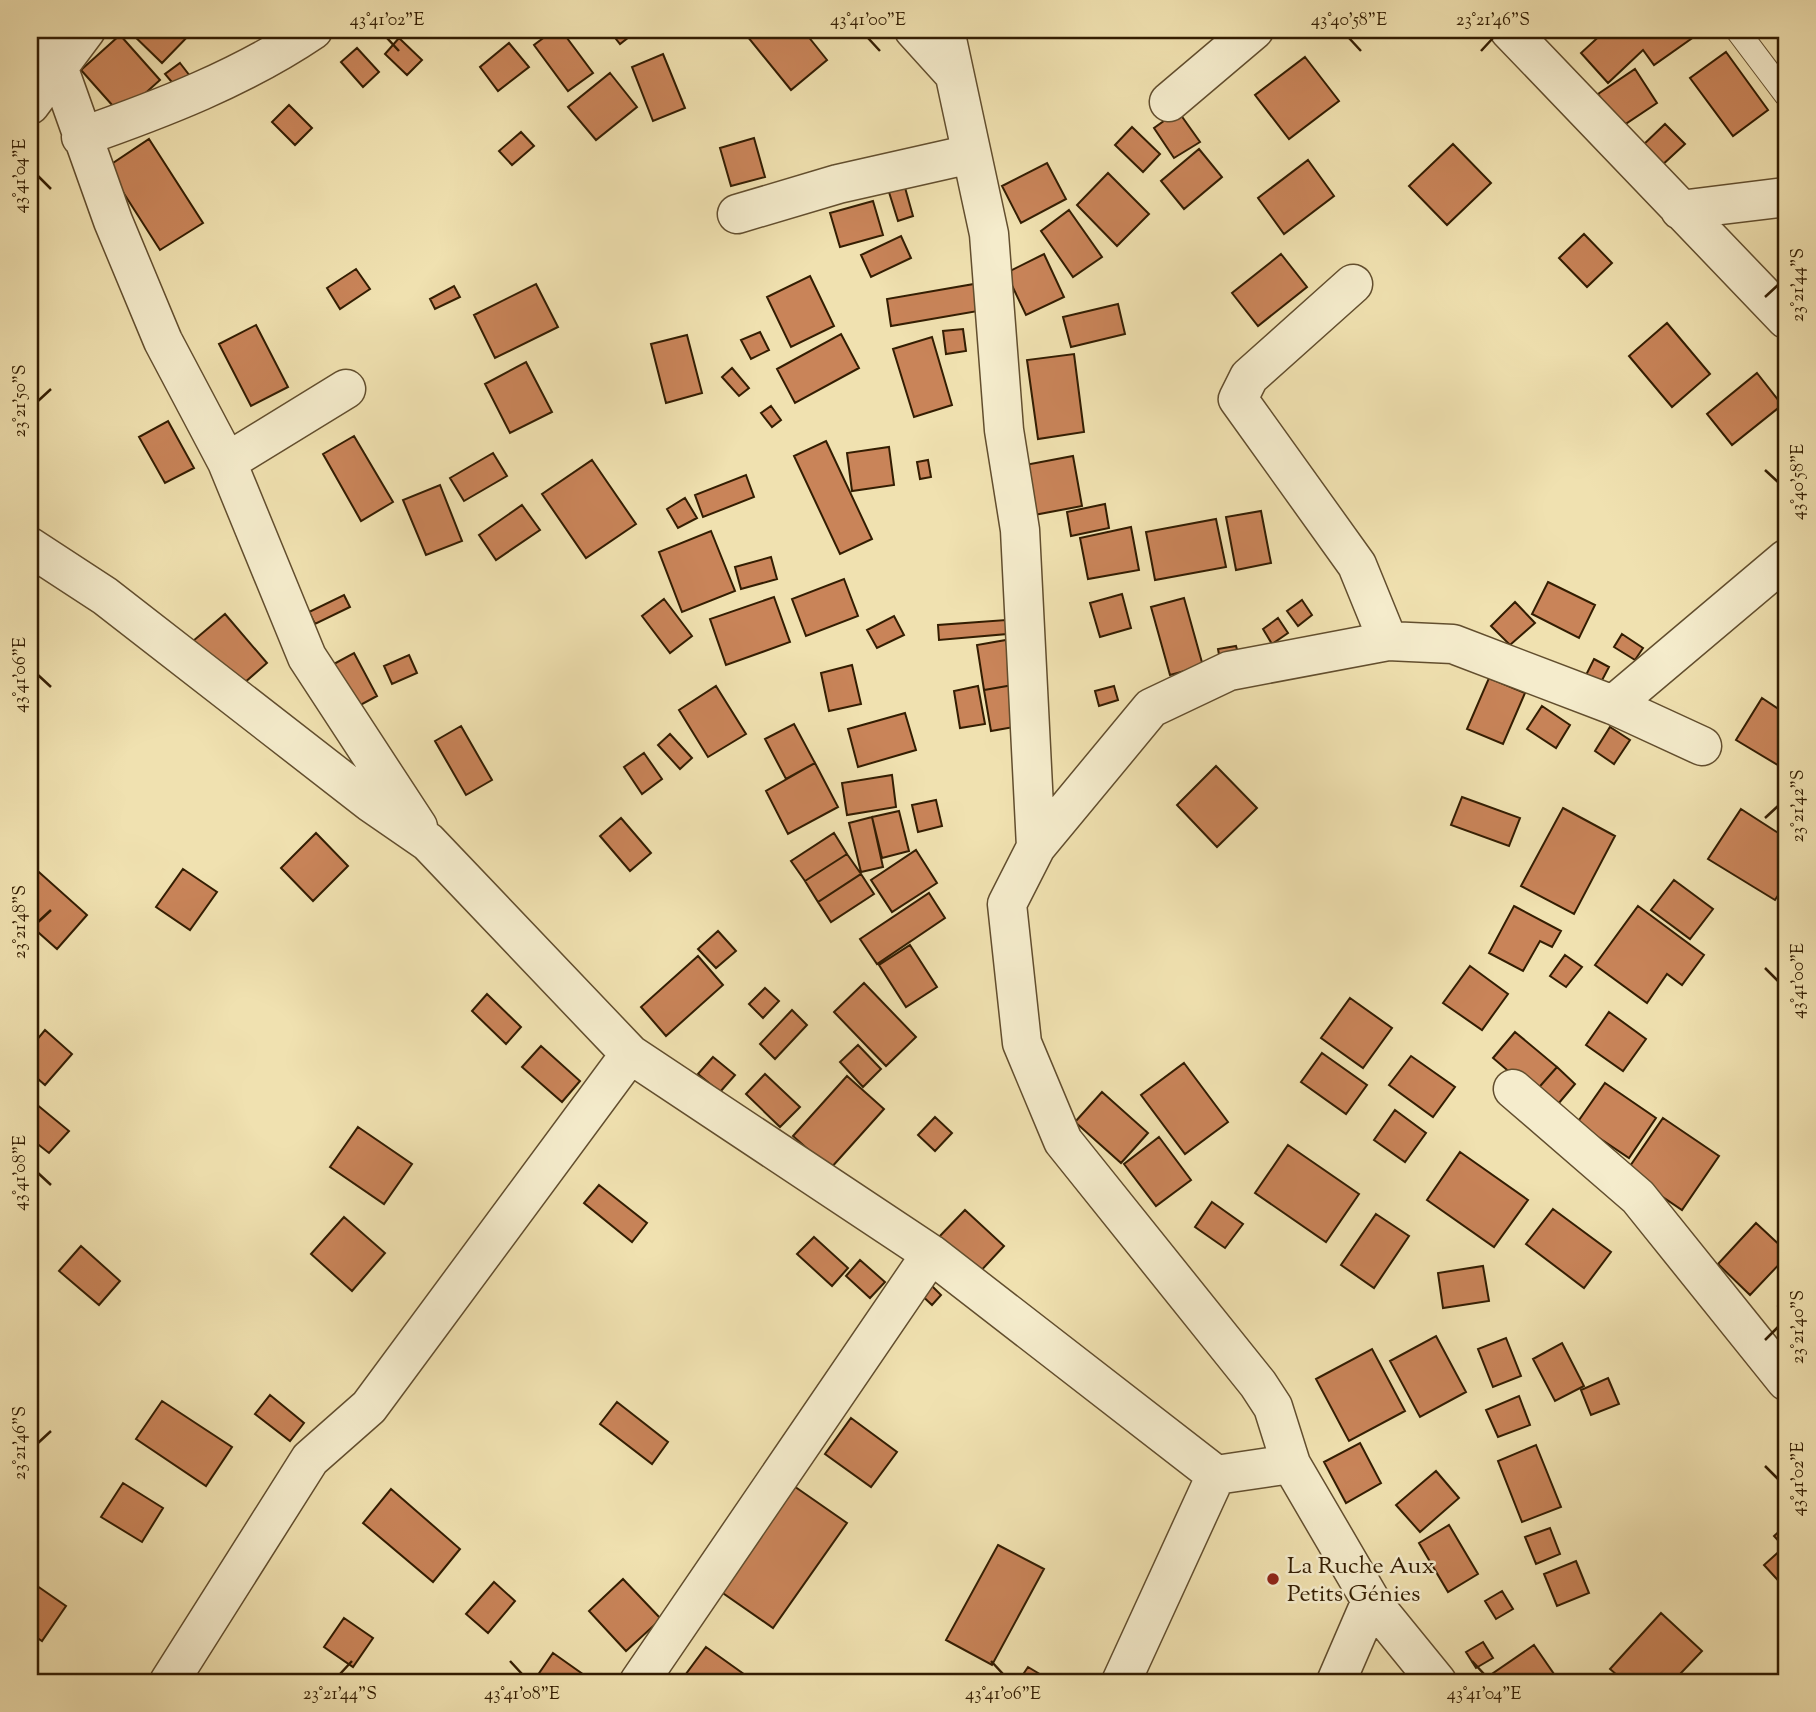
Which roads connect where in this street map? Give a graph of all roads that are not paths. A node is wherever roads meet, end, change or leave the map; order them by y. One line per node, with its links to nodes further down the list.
1 (45, 30): 9 (street)
2 (86, 30): 9 (street)
3 (313, 30): 14 (street)
4 (914, 30): 10 (street)
5 (945, 30): 10 (street)
6 (1254, 30): 12 (street)
7 (1509, 30): 17 (street)
8 (1737, 30): 11 (lane)
9 (58, 70): 13 (street); 14 (street)
10 (953, 73): 15 (street)
11 (1786, 95)
12 (1169, 102)
13 (30, 105)
14 (81, 137): 22 (street)
15 (971, 154): 18 (street); 29 (street)
16 (1786, 197): 17 (street)
17 (1680, 209): 20 (street)
18 (737, 215)
19 (1353, 284): 25 (street)
20 (1786, 319)
21 (346, 389): 22 (street)
22 (227, 462): 28 (street)
23 (30, 547): 28 (street)
24 (1786, 559): 26 (street)
25 (1388, 641): 26 (street); 29 (street)
26 (1614, 705): 27 (street)
27 (1702, 746)
28 (428, 842): 30 (street)
29 (1036, 847): 34 (street)
30 (629, 1054): 32 (street); 37 (street)
31 (1513, 1089): 33 (street)
32 (931, 1254): 35 (street); 38 (street)
33 (1786, 1381)
34 (1291, 1464): 35 (street); 36 (street)
35 (1216, 1475): 39 (street)
36 (1371, 1601): 40 (street); 41 (street)
37 (169, 1682)
38 (639, 1682)
39 (1121, 1682)
40 (1336, 1682)
41 (1437, 1682)

